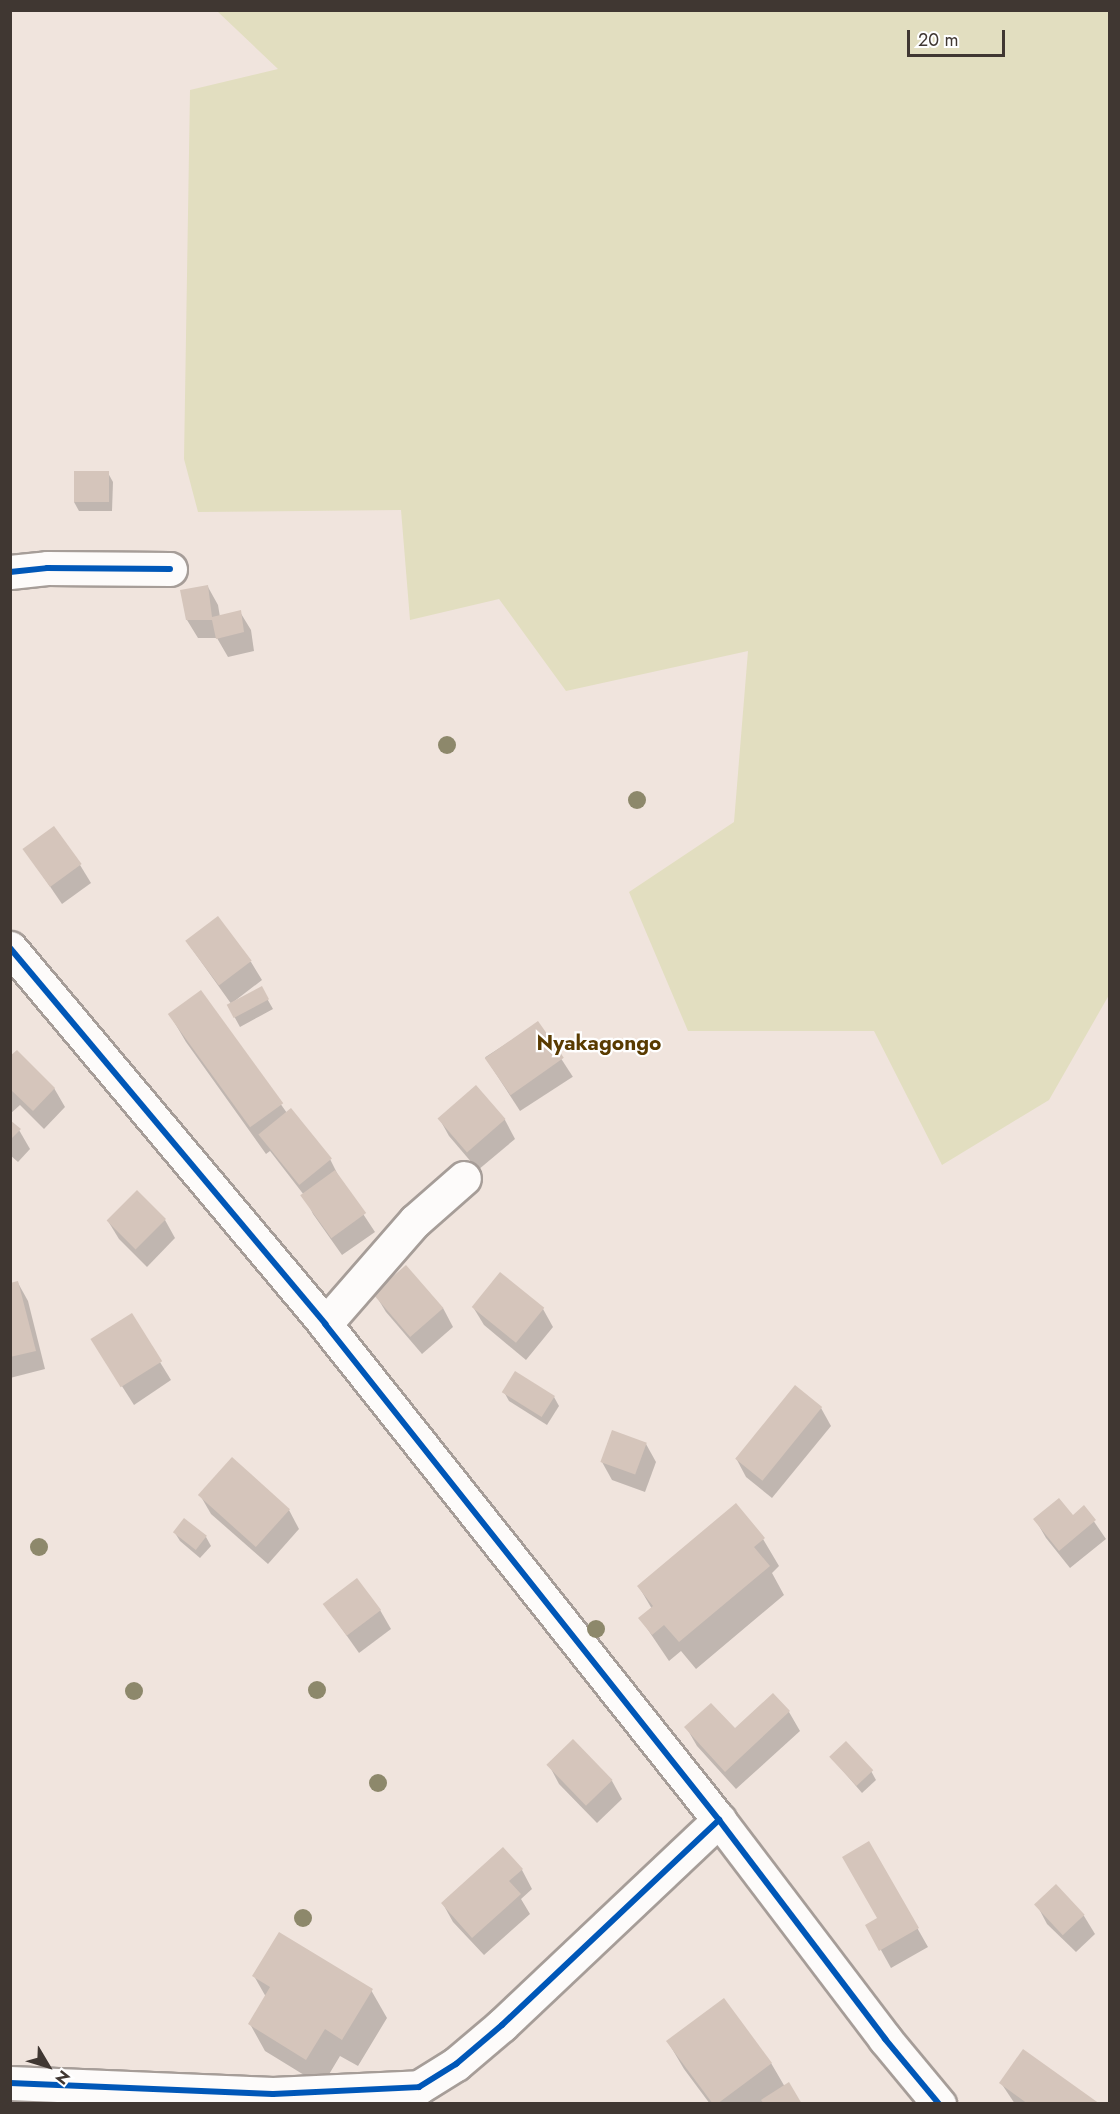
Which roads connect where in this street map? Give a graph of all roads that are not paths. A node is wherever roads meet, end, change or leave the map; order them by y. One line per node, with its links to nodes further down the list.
1 (170, 569): 2 (street)
2 (10, 572)
3 (10, 948): 5 (street)
4 (464, 1178): 5 (street)
5 (325, 1324): 6 (street)
6 (719, 1820): 7 (street); 8 (street)
7 (10, 2083)
8 (939, 2103)

